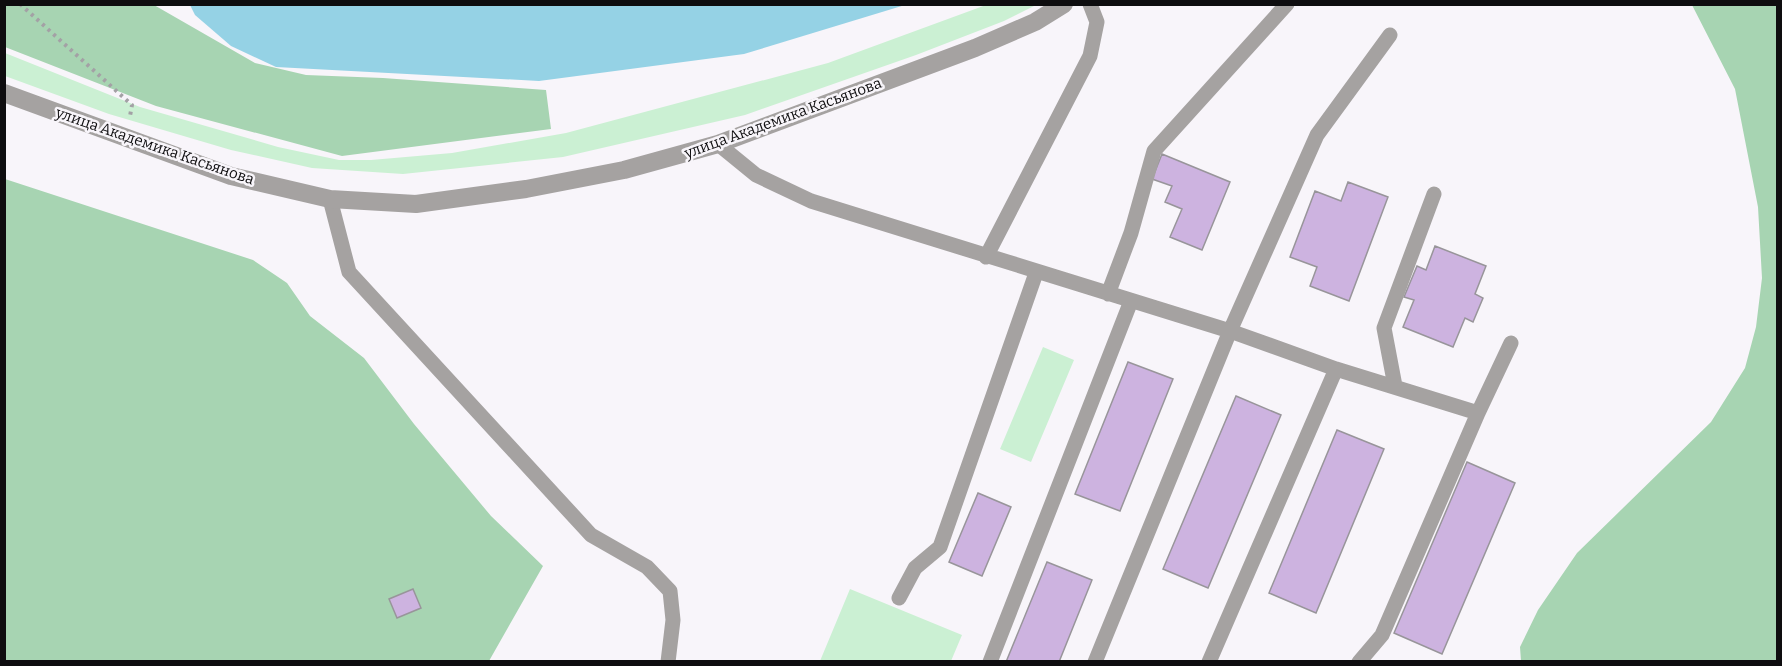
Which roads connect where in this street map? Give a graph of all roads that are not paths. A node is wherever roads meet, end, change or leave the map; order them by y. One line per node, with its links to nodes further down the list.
1 (1064, 4): 6 (street, улица Академика Касьянова)
2 (1090, 4): 9 (lane)
3 (1287, 4): 11 (lane)
4 (1390, 35): 13 (lane)
5 (4, 93): 8 (street, улица Академика Касьянова)
6 (718, 144): 8 (street, улица Академика Касьянова); 9 (lane)
7 (1434, 194): 16 (lane)
8 (330, 199): 19 (lane)
9 (986, 257): 10 (lane)
10 (1036, 273): 11 (lane); 18 (lane)
11 (1108, 294): 12 (lane)
12 (1131, 301): 13 (lane); 20 (lane)
13 (1230, 331): 15 (lane); 21 (lane)
14 (1511, 343): 17 (lane)
15 (1336, 369): 16 (lane); 22 (lane)
16 (1395, 386): 17 (lane)
17 (1478, 413): 23 (lane)
18 (900, 598)
19 (668, 662)
20 (990, 662)
21 (1095, 662)
22 (1209, 662)
23 (1359, 662)

